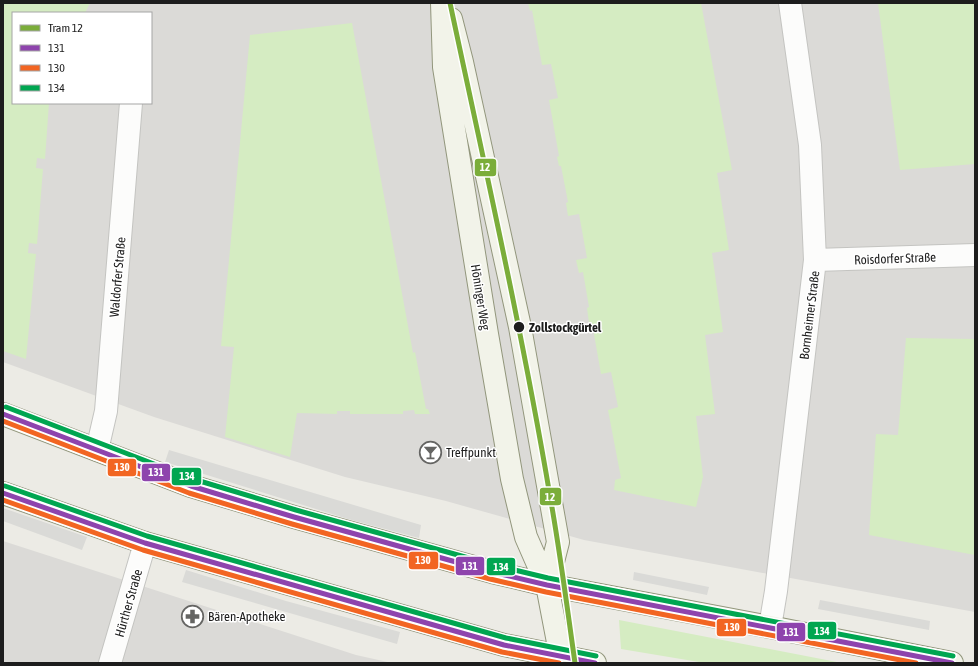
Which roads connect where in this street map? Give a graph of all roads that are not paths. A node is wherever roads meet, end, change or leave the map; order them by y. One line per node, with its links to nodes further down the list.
1 (442, 3): 11 (main road, Höninger Weg)
2 (447, 3): 11 (main road, Höninger Weg)
3 (790, 3): 6 (street, Bornheimer Straße)
4 (131, 104): 8 (street, Waldorfer Straße)
5 (975, 255): 6 (street, Roisdorfer Straße)
6 (816, 260): 12 (street, Bornheimer Straße)
7 (3, 414): 8 (main road)
8 (97, 450): 11 (main road)
9 (3, 492): 10 (main road)
10 (146, 543): 13 (main road); 14 (street, Hürther Straße)
11 (547, 585): 12 (main road); 13 (main road, Höninger Weg)
12 (770, 627): 16 (main road)
13 (561, 660): 15 (main road)
14 (110, 663)
15 (595, 663)
16 (952, 663)

